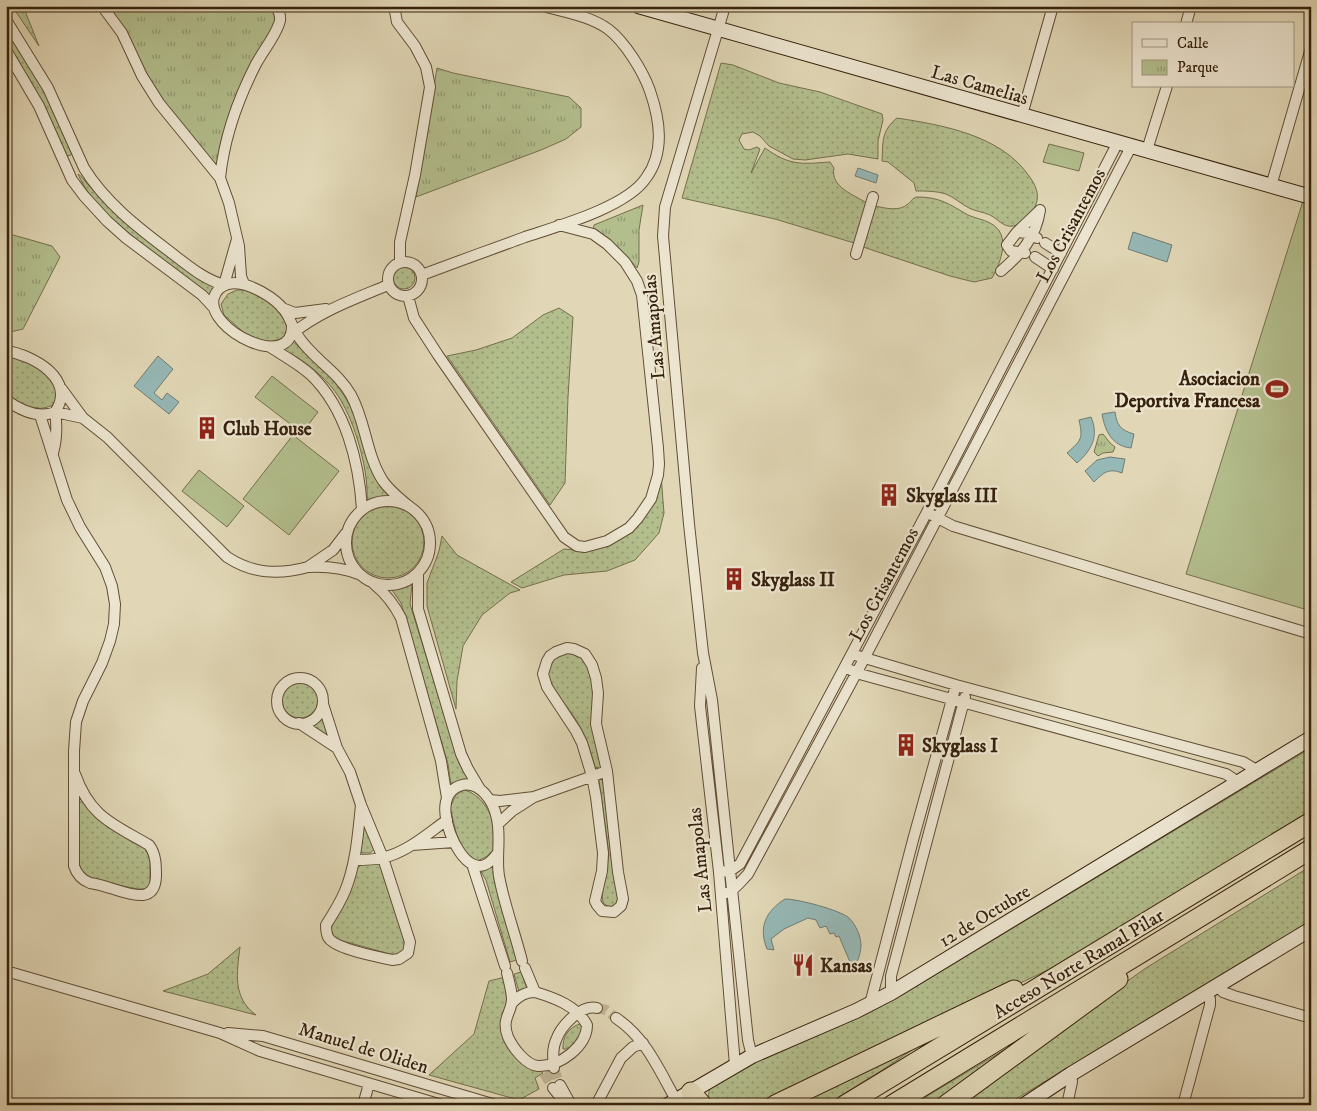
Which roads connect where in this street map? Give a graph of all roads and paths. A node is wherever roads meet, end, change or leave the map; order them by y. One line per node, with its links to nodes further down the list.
1 (102, 6): 20 (street)
2 (275, 6): 20 (street)
3 (394, 6): 32 (street)
4 (543, 6): 24 (street)
5 (638, 6): 11 (street, Las Camelias)
6 (725, 6): 11 (street, Las Amapolas)
7 (1053, 6): 15 (street)
8 (1191, 6): 10 (street)
9 (6, 20): 18 (street)
10 (1187, 22)
11 (718, 29): 15 (street, Las Camelias); 99 (street, Las Amapolas)
12 (1311, 48): 21 (street)
13 (6, 50): 19 (street)
14 (1166, 88): 17 (street)
15 (1022, 115): 16 (street, Las Camelias)
16 (1125, 144): 17 (street, Las Camelias); 31 (street, Los Crisantemos); 33 (street, Los Crisantemos)
17 (1147, 150): 21 (street, Las Camelias)
18 (80, 159): 19 (street); 36 (street)
19 (65, 166): 40 (street)
20 (220, 178): 27 (street)
21 (1271, 186): 23 (street, Las Camelias)
22 (873, 197): 29 (street)
23 (1311, 197)
24 (559, 225): 34 (street); 38 (street)
25 (1016, 232): 26 (street); 26 (street); 28 (street)
26 (1038, 238): 30 (street); 31 (street)
27 (237, 239): 35 (street); 36 (street)
28 (1007, 245): 30 (street); 30 (street)
29 (856, 254)
30 (1028, 255): 31 (street)
31 (1057, 261): 33 (street); 42 (street, Los Crisantemos)
32 (400, 262): 34 (street); 37 (street)
33 (1068, 265): 43 (street, Los Crisantemos)
34 (422, 275): 38 (street)
35 (244, 284): 36 (street); 41 (street)
36 (224, 285): 40 (street)
37 (388, 285): 38 (street); 39 (street)
38 (408, 296)
39 (337, 307): 41 (street); 44 (street)
40 (214, 308): 45 (street)
41 (282, 308): 44 (street)
42 (1025, 323): 43 (street); 55 (street, Los Crisantemos)
43 (1035, 329): 56 (street, Los Crisantemos)
44 (292, 331): 45 (street); 53 (street)
45 (270, 347): 54 (street)
46 (6, 351): 47 (street)
47 (61, 388): 49 (street); 51 (street)
48 (6, 400): 50 (street)
49 (55, 412): 50 (street); 51 (street); 52 (street)
50 (40, 415): 52 (street)
51 (83, 418): 58 (street)
52 (53, 453): 80 (street)
53 (410, 507): 54 (street); 59 (street)
54 (362, 509): 57 (street)
55 (927, 512): 56 (street); 63 (street, Los Crisantemos)
56 (937, 518): 62 (street); 64 (street, Los Crisantemos)
57 (348, 530): 58 (street); 60 (street)
58 (308, 567): 60 (street)
59 (418, 573): 61 (street); 84 (street)
60 (360, 576): 61 (street)
61 (371, 582): 86 (street)
62 (1311, 634)
63 (852, 654): 64 (street); 65 (street, Los Crisantemos)
64 (864, 659): 66 (street, Los Crisantemos); 67 (street)
65 (845, 667): 66 (street); 79 (street, Los Crisantemos)
66 (856, 673): 69 (street); 82 (street, Los Crisantemos)
67 (956, 685): 68 (street); 69 (street)
68 (967, 688): 71 (street); 73 (street)
69 (952, 699): 71 (street); 110 (street)
70 (322, 702): 72 (street); 72 (street); 75 (street)
71 (964, 702): 76 (street); 107 (street)
72 (299, 724): 75 (street)
73 (1159, 738): 76 (street); 78 (street)
74 (1311, 738): 78 (street, 12 de Octubre)
75 (336, 748): 88 (street)
76 (1155, 754): 83 (street)
77 (607, 771): 81 (street); 81 (street); 81 (street)
78 (1258, 771): 83 (street, 12 de Octubre)
79 (789, 773): 82 (street); 99 (street, Los Crisantemos)
80 (75, 774): 80 (street)
81 (592, 776): 85 (street)
82 (799, 778): 100 (street, Los Crisantemos)
83 (1238, 782): 107 (street, 12 de Octubre)
84 (481, 790): 86 (street); 87 (street)
85 (534, 797): 87 (street); 91 (street)
86 (447, 798): 89 (street)
87 (490, 800): 91 (street)
88 (361, 805): 96 (street); 97 (street)
89 (447, 820): 92 (street); 93 (street)
90 (1311, 822): 103 (highway, Acceso Norte Ramal Pilar)
91 (498, 824): 95 (street)
92 (454, 842): 93 (street); 98 (street)
93 (411, 845): 96 (street)
94 (1311, 849): 101 (highway, Acceso Norte Ramal Pilar)
95 (497, 854): 98 (street); 106 (street)
96 (383, 858): 97 (street); 97 (street)
97 (354, 860)
98 (472, 864): 109 (street)
99 (724, 871): 100 (street, Las Amapolas)
100 (726, 892): 117 (street, Las Amapolas); 118 (street, Las Amapolas)
101 (1226, 900): 131 (highway, Acceso Norte Ramal Pilar); 132 (highway)
102 (1311, 929): 105 (street)
103 (1116, 940): 129 (highway); 130 (highway, Acceso Norte Ramal Pilar)
104 (6, 971): 115 (street, Manuel de Oliden)
105 (1218, 986): 108 (street); 114 (street)
106 (535, 992): 109 (street); 112 (street)
107 (892, 993): 110 (street, 12 de Octubre)
108 (1204, 994): 120 (street); 135 (street)
109 (512, 1003): 119 (street)
110 (870, 1004): 117 (street, 12 de Octubre)
111 (596, 1010): 112 (street)
112 (578, 1012): 119 (street); 119 (street)
113 (616, 1018): 116 (street)
114 (1311, 1018)
115 (220, 1033): 121 (street, Manuel de Oliden); 125 (street, Manuel de Oliden)
116 (644, 1043): 122 (street); 128 (street)
117 (752, 1056): 118 (street, 12 de Octubre)
118 (735, 1065): 122 (street, 12 de Octubre)
119 (547, 1068)
120 (1071, 1074): 133 (street); 134 (street)
121 (369, 1084): 123 (street); 124 (street, Manuel de Oliden)
122 (684, 1101)
123 (362, 1105)
124 (442, 1105)
125 (496, 1105)
126 (567, 1105): 127 (street)
127 (571, 1105)
128 (596, 1105)
129 (776, 1105)
130 (845, 1105)
131 (892, 1105)
132 (946, 1105)
133 (1024, 1105)
134 (1067, 1105)
135 (1183, 1105)

